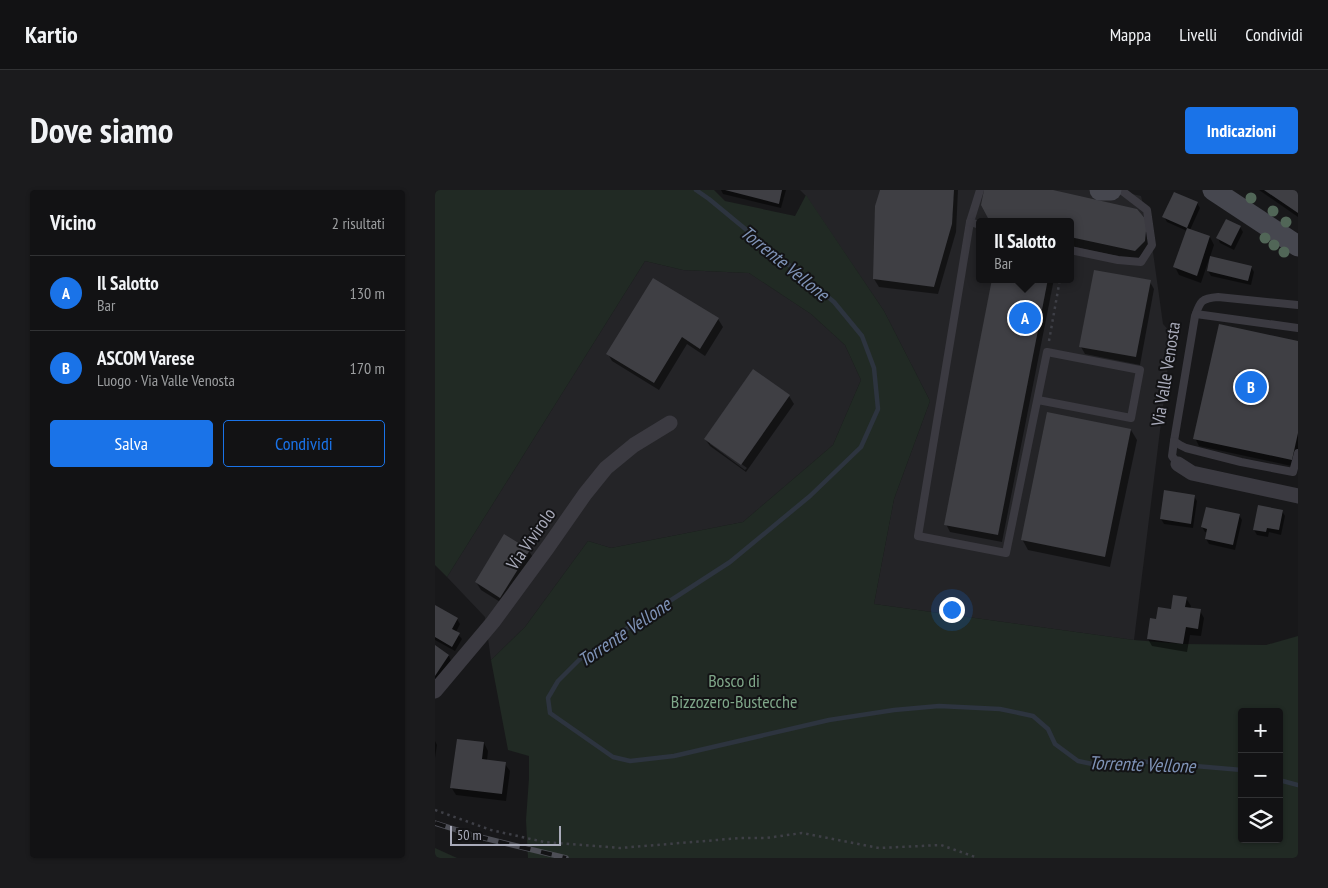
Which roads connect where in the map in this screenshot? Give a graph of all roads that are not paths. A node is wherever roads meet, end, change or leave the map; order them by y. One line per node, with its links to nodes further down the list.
1 (980, 190): 6 (lane)
2 (1100, 190): 3 (main road)
3 (1111, 190)
4 (1121, 190): 9 (lane)
5 (1213, 190): 8 (main road)
6 (969, 222): 7 (lane); 13 (lane)
7 (976, 224)
8 (1298, 246)
9 (1074, 251)
10 (1298, 305): 11 (lane, Via Valle Venosta)
11 (1196, 314): 12 (lane, Via Valle Venosta); 15 (lane, Via Valle Venosta)
12 (1298, 328)
13 (1038, 400): 13 (lane)
14 (670, 423): 19 (street, Via Vivirolo)
15 (1174, 440): 16 (lane, Via Valle Venosta); 17 (lane, Via Valle Venosta)
16 (1298, 453)
17 (1178, 464): 18 (street, Via Valle Venosta)
18 (1298, 496)
19 (435, 691)

